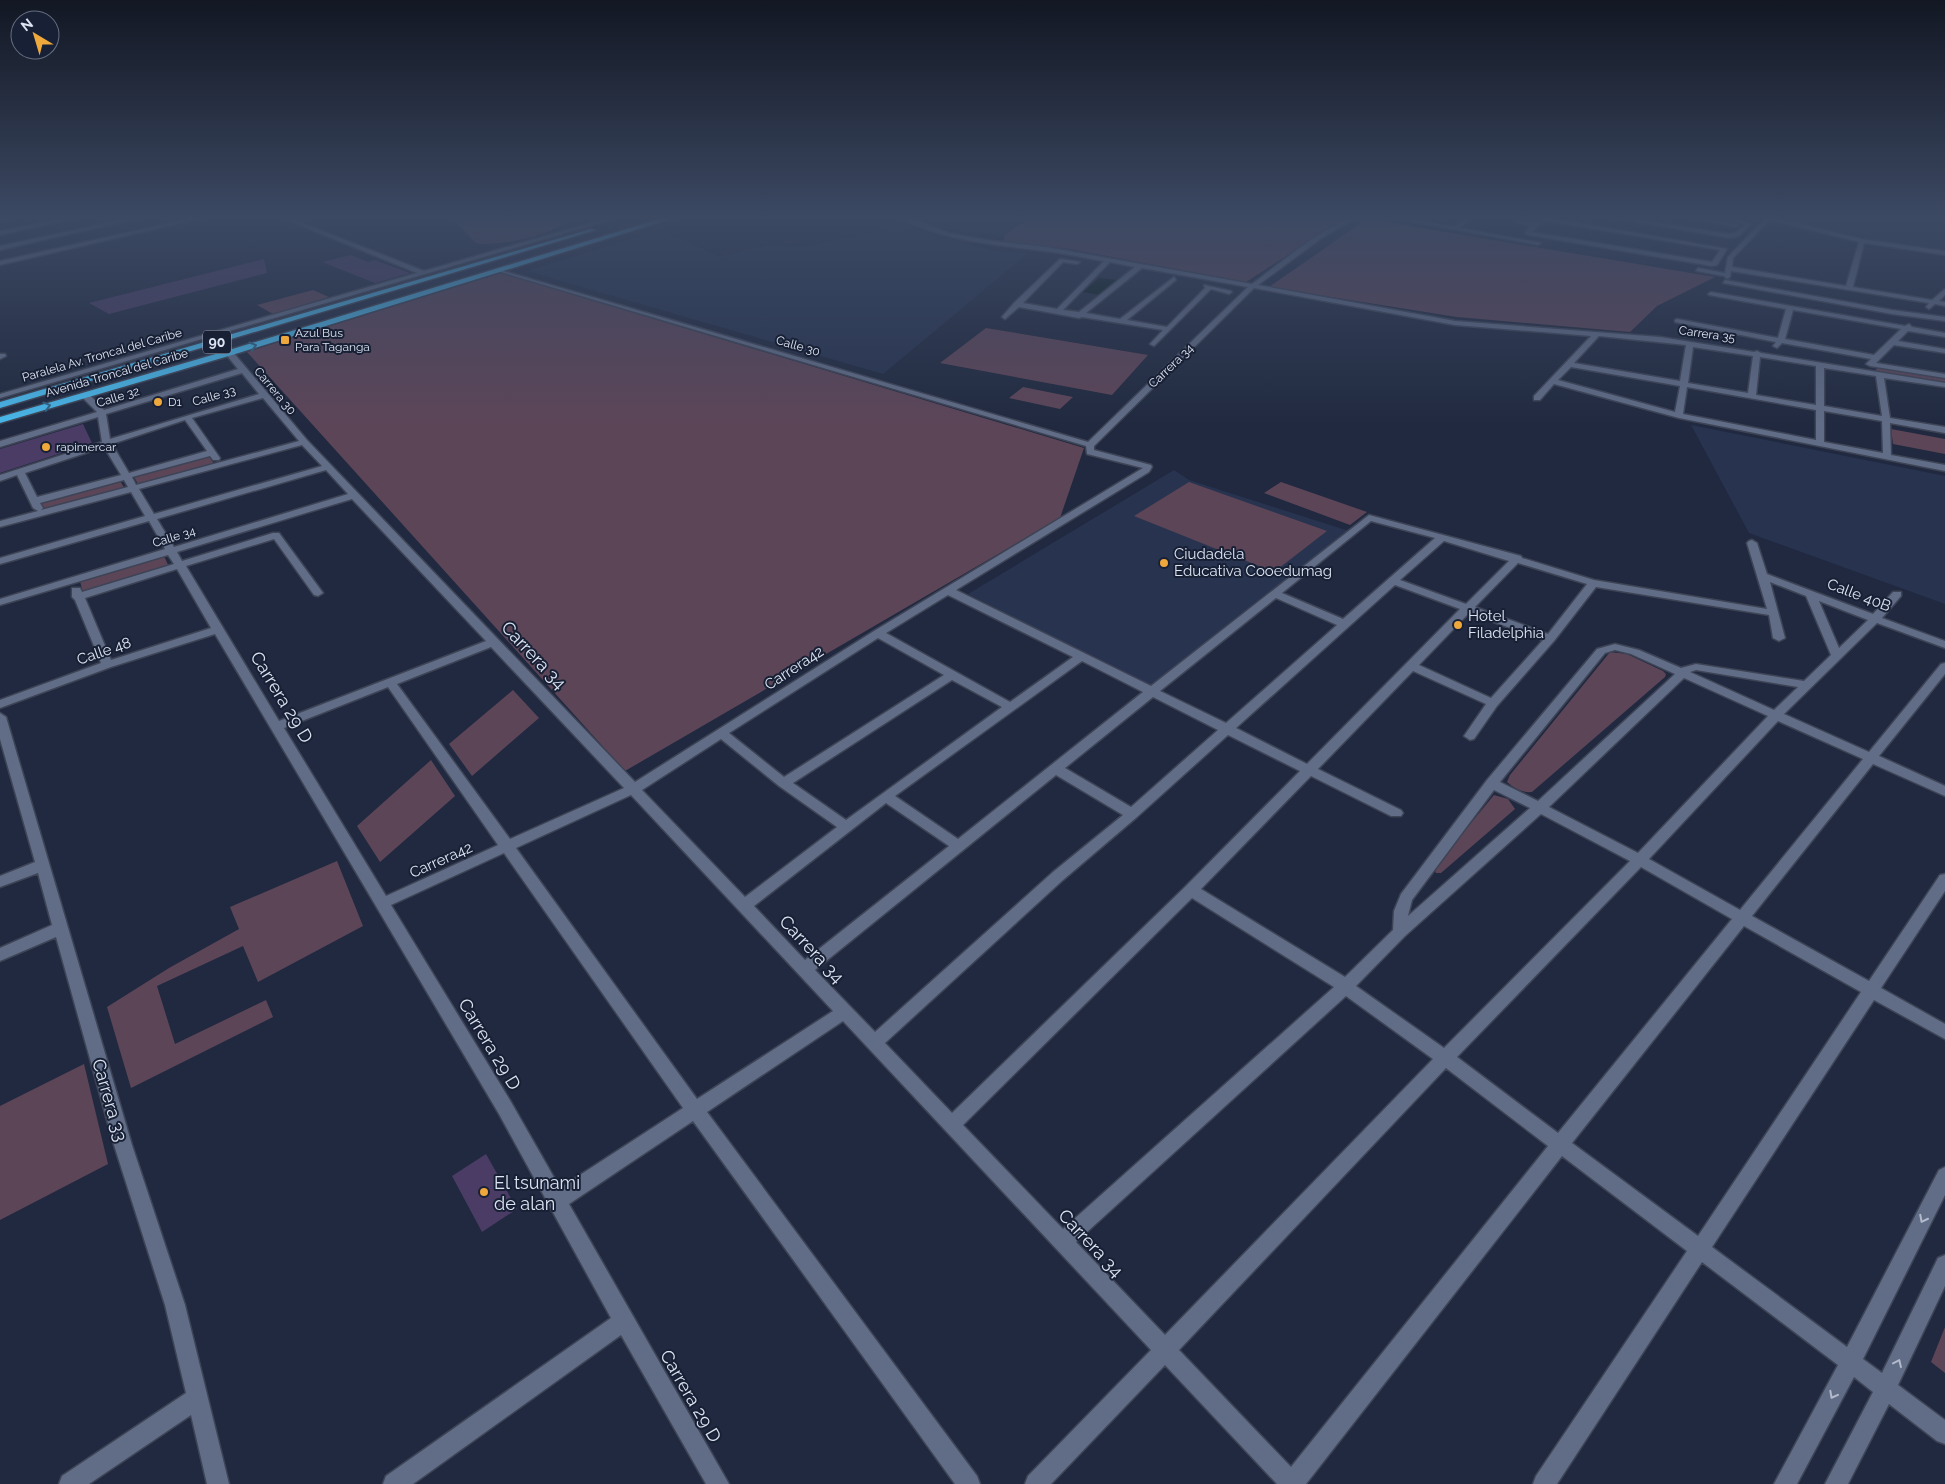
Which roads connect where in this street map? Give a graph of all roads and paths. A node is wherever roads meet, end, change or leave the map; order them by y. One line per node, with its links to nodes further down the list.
1 (374, 287): 57 (street, Paralela Av. Troncal del Caribe)
2 (401, 287): 60 (highway, Avenida Troncal del Caribe / 90)
3 (443, 287): 42 (highway, Avenida Troncal del Caribe / 90, one-way to 3)
4 (557, 287): 72 (street, Calle 30)
5 (1034, 287): 21 (street)
6 (1081, 287): 25 (street)
7 (1115, 287): 27 (street)
8 (1163, 287): 32 (street)
9 (1209, 287): 33 (street)
10 (1210, 287): 19 (street)
11 (1252, 287): 72 (street, Carrera 34)
12 (1253, 287): 35 (street, Carrera 35)
13 (1717, 287): 24 (street)
14 (1780, 287): 23 (street)
15 (1842, 287): 16 (street)
16 (1849, 288): 17 (street)
17 (1864, 291): 20 (street); 23 (street)
18 (1945, 291): 20 (street)
19 (1229, 292)
20 (1934, 303): 22 (street); 26 (street)
21 (1016, 304): 25 (street); 28 (street)
22 (1945, 304)
23 (1860, 306): 26 (street); 30 (street)
24 (1790, 308): 30 (street); 37 (street)
25 (1057, 312): 27 (street)
26 (1921, 315): 29 (street); 34 (street)
27 (1079, 316): 32 (street)
28 (1005, 317)
29 (1945, 319)
30 (1855, 320): 34 (street)
31 (1677, 321): 37 (street)
32 (1122, 322): 33 (street)
33 (1168, 329): 40 (street)
34 (1905, 329): 36 (street); 38 (street)
35 (1598, 333): 39 (street, Carrera 35); 46 (street)
36 (1945, 335)
37 (1781, 340): 44 (street); 45 (street)
38 (1892, 342): 41 (street); 45 (street)
39 (1690, 343): 43 (street, Carrera 35); 53 (street)
40 (1154, 344)
41 (1945, 351)
42 (229, 353): 48 (street, Carrera 30); 55 (highway, Avenida Troncal del Caribe / 90)
43 (1757, 353): 44 (street, Carrera 35); 58 (street)
44 (1770, 356): 47 (street, Carrera 35)
45 (1873, 361): 49 (street); 51 (street)
46 (1568, 364): 52 (street); 53 (street)
47 (1820, 364): 49 (street, Carrera 35); 61 (street)
48 (243, 370): 56 (street, Carrera 30); 62 (street, Calle 32)
49 (1863, 371): 50 (street, Carrera 35)
50 (1880, 374): 54 (street, Carrera 35); 65 (street)
51 (1945, 376)
52 (1552, 381): 59 (street); 63 (street)
53 (1683, 385): 58 (street); 63 (street)
54 (1945, 385)
55 (85, 395): 62 (street); 66 (highway, Avenida Troncal del Caribe / 90, one-way to 55)
56 (264, 395): 64 (street, Calle 33); 68 (street, Carrera 30)
57 (0, 396)
58 (1752, 397): 61 (street)
59 (1537, 398)
60 (0, 405)
61 (1819, 408): 65 (street); 71 (street)
62 (102, 413): 69 (street, Calle 32); 70 (street)
63 (1679, 416): 71 (street)
64 (187, 417): 70 (street, Calle 33); 73 (street)
65 (1886, 419): 67 (street); 74 (street)
66 (0, 420)
67 (1945, 430)
68 (304, 442): 75 (street); 76 (street, Carrera 34)
69 (0, 444)
70 (107, 444): 78 (street, Calle 33); 79 (street, Carrera 29 D)
71 (1820, 444): 74 (street)
72 (1090, 445): 97 (street, Carrera42)
73 (211, 453): 75 (street); 79 (street)
74 (1887, 457): 77 (street)
75 (220, 463): 81 (street)
76 (328, 467): 82 (street, Carrera 34); 85 (street)
77 (1945, 468)
78 (20, 472): 80 (street, Calle 33); 83 (street)
79 (126, 475): 81 (street, Carrera 29 D); 83 (street)
80 (0, 478)
81 (135, 487): 84 (street); 85 (street, Carrera 29 D)
82 (355, 495): 89 (street, Calle 34); 112 (street, Carrera 34)
83 (35, 501): 84 (street)
84 (41, 513): 86 (street)
85 (151, 518): 89 (street, Carrera 29 D); 91 (street)
86 (0, 524)
87 (1442, 536): 90 (street); 95 (street); 100 (street)
88 (1752, 543): 93 (street)
89 (172, 551): 92 (street, Carrera 29 D); 94 (street, Calle 34)
90 (1517, 558): 96 (street); 104 (street)
91 (0, 561)
92 (181, 564): 98 (street); 102 (street); 108 (street, Carrera 29 D)
93 (1762, 576): 99 (street, Calle 40B); 105 (street)
94 (74, 580): 102 (street); 103 (street, Calle 34)
95 (1394, 581): 104 (street); 107 (street)
96 (1593, 583): 105 (street); 111 (street)
97 (949, 591): 109 (street, Carrera42); 114 (street)
98 (318, 592)
99 (1810, 593): 106 (street, Calle 40B); 115 (street)
100 (1275, 594): 107 (street); 123 (street)
101 (1897, 594): 106 (street)
102 (78, 597): 116 (street)
103 (0, 602)
104 (1468, 608): 111 (street); 117 (street)
105 (1774, 614): 110 (street)
106 (1876, 618): 113 (street, Calle 40B); 115 (street)
107 (1345, 624): 130 (street)
108 (219, 629): 116 (street, Calle 48); 129 (street, Carrera 29 D)
109 (878, 633): 120 (street); 131 (street, Carrera42)
110 (1779, 638)
111 (1550, 639): 124 (street)
112 (494, 642): 121 (street); 139 (street, Carrera 34)
113 (1945, 645)
114 (1082, 656): 123 (street); 126 (street)
115 (1837, 656): 122 (street)
116 (107, 665): 125 (street, Calle 48)
117 (1411, 666): 124 (street); 136 (street)
118 (1945, 666): 133 (street)
119 (1682, 673): 122 (street); 127 (street); 138 (street); 142 (street)
120 (950, 676): 126 (street); 137 (street)
121 (389, 681): 129 (street); 146 (street)
122 (1808, 685): 127 (street)
123 (1153, 692): 130 (street); 135 (street)
124 (1493, 703): 132 (street)
125 (0, 704)
126 (1010, 707): 141 (street)
127 (1776, 715): 133 (street); 148 (street)
128 (0, 717): 134 (street, Carrera 33)
129 (275, 726): 153 (street, Carrera 29 D)
130 (1224, 729): 136 (street); 144 (street)
131 (721, 733): 137 (street); 139 (street, Carrera42)
132 (1470, 736)
133 (1872, 757): 140 (street); 155 (street)
134 (6, 759): 149 (street, Carrera 33)
135 (1056, 769): 144 (street); 147 (street)
136 (1309, 771): 143 (street); 152 (street)
137 (784, 783): 145 (street)
138 (1492, 783): 142 (street); 157 (street)
139 (633, 789): 146 (street, Carrera42); 154 (street, Carrera 34)
140 (1945, 791)
141 (886, 796): 145 (street); 147 (street)
142 (1539, 808): 148 (street); 157 (street)
143 (1396, 813)
144 (1132, 814): 164 (street)
145 (846, 826): 154 (street)
146 (507, 846): 153 (street, Carrera42); 166 (street)
147 (958, 846): 159 (street)
148 (1640, 860): 155 (street); 165 (street)
149 (42, 864): 151 (street); 156 (street, Carrera 33)
150 (1945, 879): 161 (street)
151 (0, 882)
152 (1191, 890): 160 (street); 167 (street)
153 (382, 903): 170 (street, Carrera 29 D)
154 (744, 906): 159 (street, Carrera 34)
155 (1742, 918): 161 (street); 168 (street)
156 (60, 928): 158 (street); 178 (street, Carrera 33)
157 (1400, 932): 160 (street)
158 (0, 955)
159 (804, 970): 162 (street, Carrera 34)
160 (1345, 987): 165 (street); 171 (street)
161 (1870, 992): 163 (street); 172 (street)
162 (844, 1012): 164 (street, Carrera 34); 166 (street)
163 (1945, 1032)
164 (874, 1043): 167 (street, Carrera 34)
165 (1445, 1058): 168 (street); 175 (street)
166 (695, 1110): 170 (street); 184 (street)
167 (951, 1125): 171 (street, Carrera 34)
168 (1560, 1144): 172 (street); 186 (street)
169 (1945, 1176): 176 (street, one-way to 176)
170 (558, 1200): 174 (street, Carrera 29 D)
171 (1062, 1242): 175 (street, Carrera 34)
172 (1700, 1249): 176 (street); 187 (street)
173 (1945, 1265): 177 (street, one-way to 173)
174 (624, 1321): 182 (street); 183 (street, Carrera 29 D)
175 (1163, 1349): 185 (street); 186 (street, Carrera 34)
176 (1851, 1362): 177 (street); 188 (street, one-way to 188)
177 (1886, 1388): 179 (street); 189 (street)
178 (197, 1398): 180 (street); 181 (street, Carrera 33)
179 (1945, 1433)
180 (70, 1484)
181 (218, 1484)
182 (394, 1484)
183 (718, 1484)
184 (969, 1484)
185 (1036, 1484)
186 (1292, 1484)
187 (1544, 1484)
188 (1785, 1484)
189 (1836, 1484)

